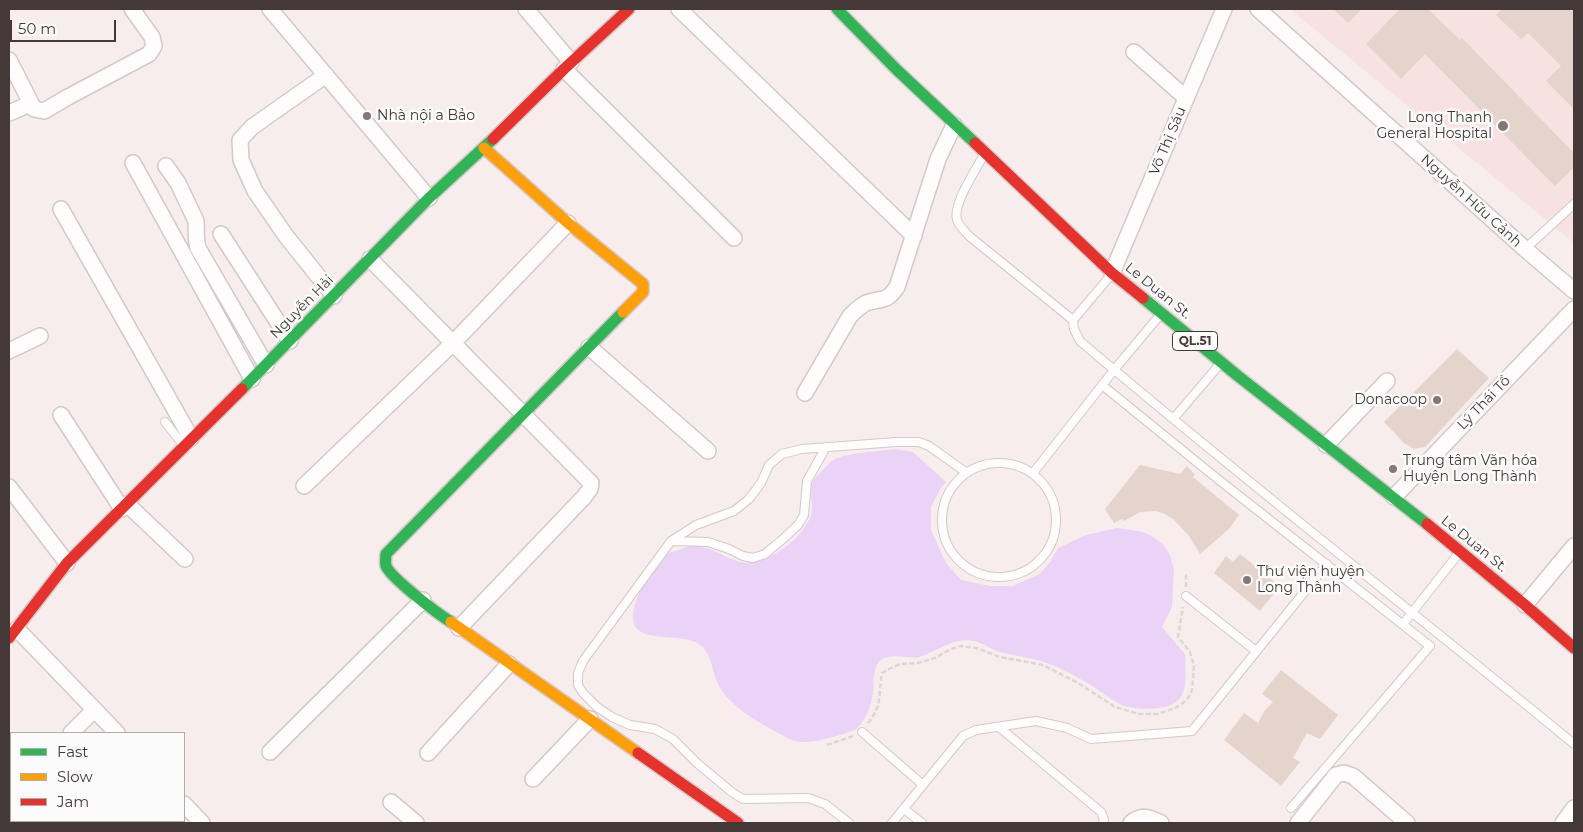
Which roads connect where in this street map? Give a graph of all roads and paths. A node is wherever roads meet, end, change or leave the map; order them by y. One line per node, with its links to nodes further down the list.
1 (132, 9): 14 (street)
2 (270, 9): 12 (street)
3 (526, 9): 11 (street)
4 (629, 9): 11 (street, Nguyễn Hải)
5 (680, 9): 26 (street)
6 (837, 9): 16 (street, Le Duan St. / QL.51)
7 (1224, 9): 13 (street, Võ Thị Sáu)
8 (1258, 9): 28 (street, Nguyễn Hữu Cảnh)
9 (1134, 52): 13 (street)
10 (9, 60): 14 (street)
11 (568, 65): 17 (street, Nguyễn Hải); 27 (street)
12 (326, 75): 21 (street); 32 (street)
13 (1186, 98): 30 (street, Võ Thị Sáu)
14 (30, 104): 15 (street)
15 (9, 113)
16 (954, 125): 18 (street, Le Duan St. / QL.51); 26 (street)
17 (484, 148): 21 (street, Nguyễn Hải); 24 (street)
18 (984, 154): 30 (street, Le Duan St. / QL.51); 35 (lane)
19 (133, 163): 44 (street)
20 (166, 166): 42 (street)
21 (429, 198): 29 (street, Nguyễn Hải)
22 (1574, 204): 28 (lane)
23 (61, 209): 52 (street)
24 (568, 223): 38 (street); 39 (street)
25 (221, 234): 37 (street)
26 (914, 236): 47 (street)
27 (734, 238)
28 (1525, 249): 31 (street, Nguyễn Hữu Cảnh)
29 (370, 259): 32 (street, Nguyễn Hải); 38 (street)
30 (1112, 274): 34 (street, Le Duan St. / QL.51); 35 (lane)
31 (1574, 291)
32 (334, 296): 37 (street, Nguyễn Hải)
33 (1574, 309): 60 (street, Lý Thái Tổ)
34 (1161, 314): 41 (street, Le Duan St. / QL.51); 43 (lane)
35 (1073, 320): 43 (lane)
36 (40, 336): 40 (street)
37 (290, 341): 42 (street, Nguyễn Hải)
38 (453, 342): 48 (street); 58 (street)
39 (590, 347): 48 (street); 55 (street)
40 (9, 351)
41 (1221, 362): 50 (lane); 53 (street, Le Duan St. / QL.51)
42 (266, 364): 44 (street, Nguyễn Hải)
43 (1114, 370): 46 (lane); 50 (lane)
44 (252, 378): 52 (street, Nguyễn Hải)
45 (1386, 381): 53 (street)
46 (1102, 385): 57 (lane); 63 (lane)
47 (805, 393)
48 (524, 414): 72 (street); 76 (street)
49 (61, 415): 61 (street)
50 (1174, 418): 62 (lane)
51 (165, 422): 52 (lane)
52 (188, 442): 61 (street, Nguyễn Hải)
53 (1326, 445): 60 (street, Le Duan St. / QL.51)
54 (826, 447): 56 (lane); 64 (lane); 64 (lane)
55 (708, 451)
56 (967, 472): 57 (lane); 57 (lane)
57 (1033, 474)
58 (304, 486)
59 (9, 487): 68 (street)
60 (1394, 497): 66 (street, Le Duan St. / QL.51)
61 (125, 507): 67 (street); 68 (street, Nguyễn Hải)
62 (1281, 507): 63 (lane); 74 (lane)
63 (1270, 520): 69 (lane)
64 (671, 541): 101 (lane)
65 (1574, 546): 73 (street)
66 (1460, 552): 73 (street, Le Duan St. / QL.51); 74 (lane)
67 (185, 559)
68 (67, 562): 77 (street, Nguyễn Hải)
69 (1327, 564): 75 (lane); 79 (lane)
70 (1186, 573): 71 (path)
71 (1186, 596): 79 (lane); 86 (path)
72 (423, 600): 76 (street); 89 (street)
73 (1525, 605): 78 (street, Le Duan St. / QL.51)
74 (1412, 612): 75 (lane); 87 (lane)
75 (1403, 624): 95 (lane)
76 (459, 628): 80 (street)
77 (13, 633): 81 (street)
78 (1574, 648)
79 (1256, 652): 83 (lane)
80 (509, 664): 82 (street); 90 (street)
81 (94, 710): 84 (street); 85 (street)
82 (590, 719): 91 (street); 100 (street)
83 (999, 727): 92 (lane); 104 (lane)
84 (72, 732)
85 (115, 732)
86 (862, 732): 88 (path); 92 (lane)
87 (1574, 744)
88 (827, 745)
89 (270, 752)
90 (428, 752)
91 (533, 779)
92 (923, 785): 97 (lane)
93 (392, 802): 99 (street)
94 (185, 805): 98 (street)
95 (1292, 808)
96 (1574, 808): 109 (street)
97 (904, 809): 102 (lane); 103 (lane)
98 (202, 823)
99 (416, 823)
100 (738, 823)
101 (849, 823)
102 (892, 823)
103 (922, 823)
104 (1103, 823)
105 (1131, 823): 106 (street)
106 (1161, 823)
107 (1298, 823): 108 (street)
108 (1407, 823)
109 (1563, 823)

